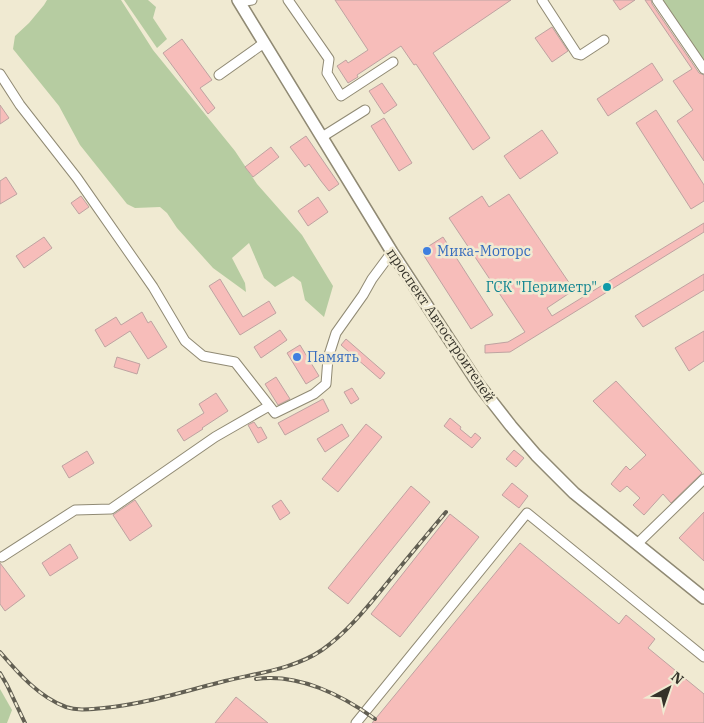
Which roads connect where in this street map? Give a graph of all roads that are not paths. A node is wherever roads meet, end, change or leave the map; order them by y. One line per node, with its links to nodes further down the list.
1 (252, 0): 5 (lane)
2 (288, 0): 8 (lane)
3 (542, 0): 6 (lane)
4 (657, 0): 9 (lane)
5 (239, 1): 7 (main road, проспект Автостроителей)
6 (604, 40)
7 (264, 43): 11 (lane); 13 (main road, проспект Автостроителей)
8 (393, 62)
9 (704, 68)
10 (0, 74): 15 (lane)
11 (219, 75)
12 (365, 110): 13 (lane)
13 (322, 137): 14 (main road, проспект Автостроителей)
14 (392, 252): 15 (lane); 17 (main road, проспект Автостроителей)
15 (269, 406): 18 (lane)
16 (704, 479): 17 (lane)
17 (637, 544): 19 (main road, проспект Автостроителей)
18 (2, 557)
19 (704, 598)
20 (704, 657): 21 (lane)
21 (356, 723)

